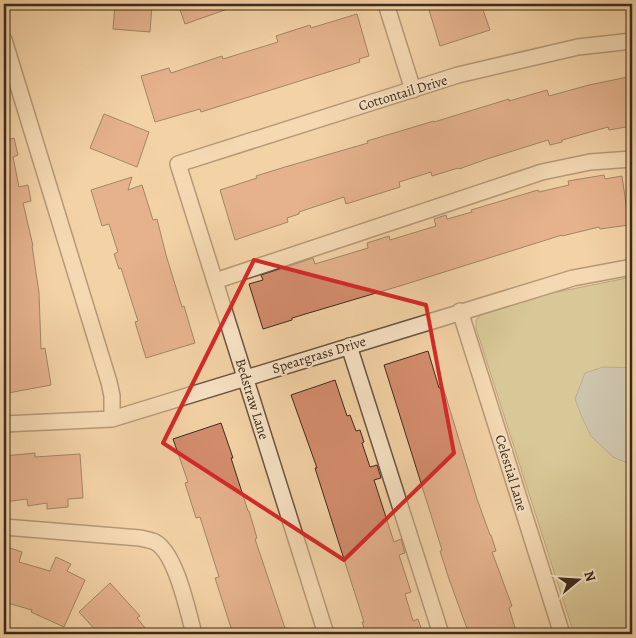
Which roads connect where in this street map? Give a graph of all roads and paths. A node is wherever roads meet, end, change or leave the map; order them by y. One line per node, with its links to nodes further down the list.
1 (386, 4): 4 (street)
2 (4, 40): 12 (street)
3 (632, 41): 4 (street, Cottontail Drive)
4 (413, 90): 6 (street, Cottontail Drive)
5 (632, 159): 8 (street)
6 (178, 164): 8 (street, Bedstraw Lane)
7 (632, 267): 9 (street, Speargrass Drive)
8 (215, 281): 11 (street, Bedstraw Lane)
9 (460, 311): 10 (street, Speargrass Drive); 18 (street, Celestial Lane)
10 (350, 346): 11 (street, Speargrass Drive); 17 (street)
11 (246, 378): 12 (street, Speargrass Drive); 16 (street, Bedstraw Lane)
12 (112, 419): 13 (street, Speargrass Drive)
13 (4, 424)
14 (4, 527): 15 (street)
15 (194, 634)
16 (326, 634)
17 (441, 634)
18 (562, 634)

